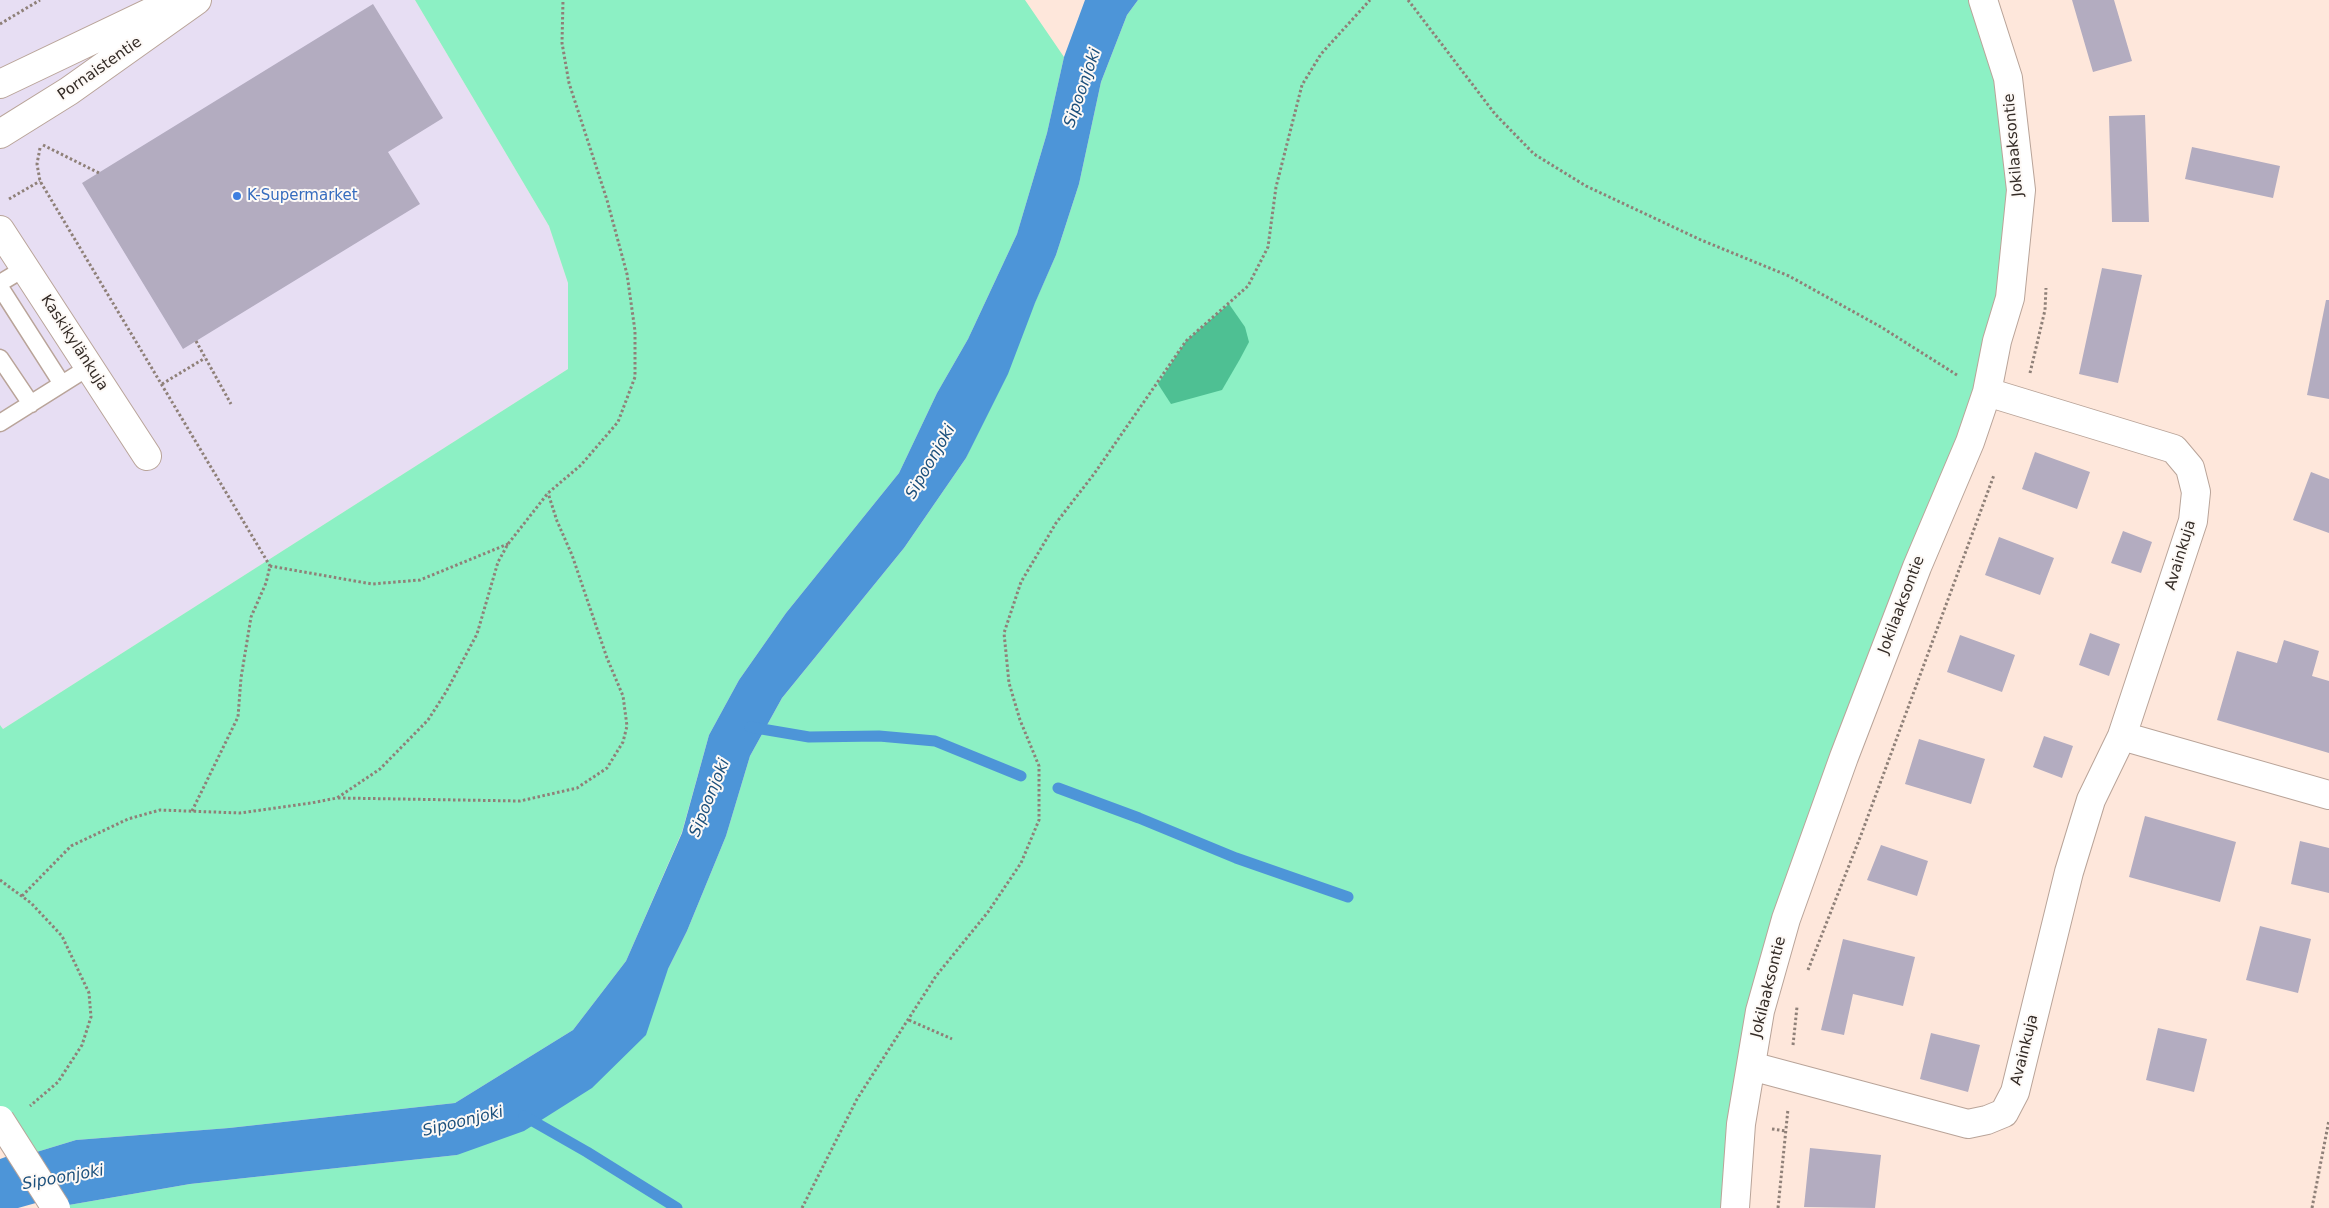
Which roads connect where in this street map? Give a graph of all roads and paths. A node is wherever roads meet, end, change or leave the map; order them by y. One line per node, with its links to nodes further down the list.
1 (40, 0): 8 (path)
2 (176, 0): 9 (street, Pornaistentie)
3 (197, 0): 10 (street, Pornaistentie)
4 (563, 0): 31 (path)
5 (1370, 0): 44 (path)
6 (1408, 0): 22 (path)
7 (1983, 0): 25 (street, Jokilaaksontie)
8 (0, 24)
9 (0, 84)
10 (0, 134)
11 (99, 172): 12 (path)
12 (40, 181): 13 (path); 24 (path)
13 (8, 200)
14 (0, 230): 15 (street, Kaskikylänkuja)
15 (25, 268): 16 (lane); 21 (street, Kaskikylänkuja)
16 (0, 283)
17 (0, 287): 23 (lane)
18 (196, 341): 20 (path)
19 (0, 358): 26 (lane)
20 (205, 358): 24 (path); 27 (path)
21 (89, 367): 23 (lane); 29 (street, Kaskikylänkuja)
22 (1963, 369)
23 (62, 384): 26 (lane)
24 (162, 384): 33 (path)
25 (1987, 392): 34 (street, Avainkuja); 42 (street, Jokilaaksontie)
26 (31, 404): 28 (lane)
27 (231, 404)
28 (0, 423)
29 (147, 456)
30 (1995, 473): 40 (path)
31 (548, 493): 32 (path); 36 (path)
32 (508, 544): 33 (path); 36 (path)
33 (270, 566): 37 (path)
34 (2122, 736): 35 (street); 47 (street, Avainkuja)
35 (2329, 795)
36 (337, 798): 37 (path)
37 (192, 812): 39 (path)
38 (0, 880): 39 (path)
39 (22, 896): 48 (path)
40 (1805, 976)
41 (1798, 1002): 43 (path)
42 (1760, 1011): 43 (path); 46 (street, Jokilaaksontie)
43 (1796, 1018): 47 (path)
44 (909, 1020): 45 (path); 51 (path)
45 (952, 1038)
46 (1751, 1066): 47 (street, Avainkuja); 52 (street, Jokilaaksontie)
47 (1790, 1077): 53 (path)
48 (11, 1116): 50 (street, bridge)
49 (2329, 1120): 54 (path)
50 (56, 1208)
51 (802, 1208)
52 (1735, 1208)
53 (1778, 1208)
54 (2312, 1208)

